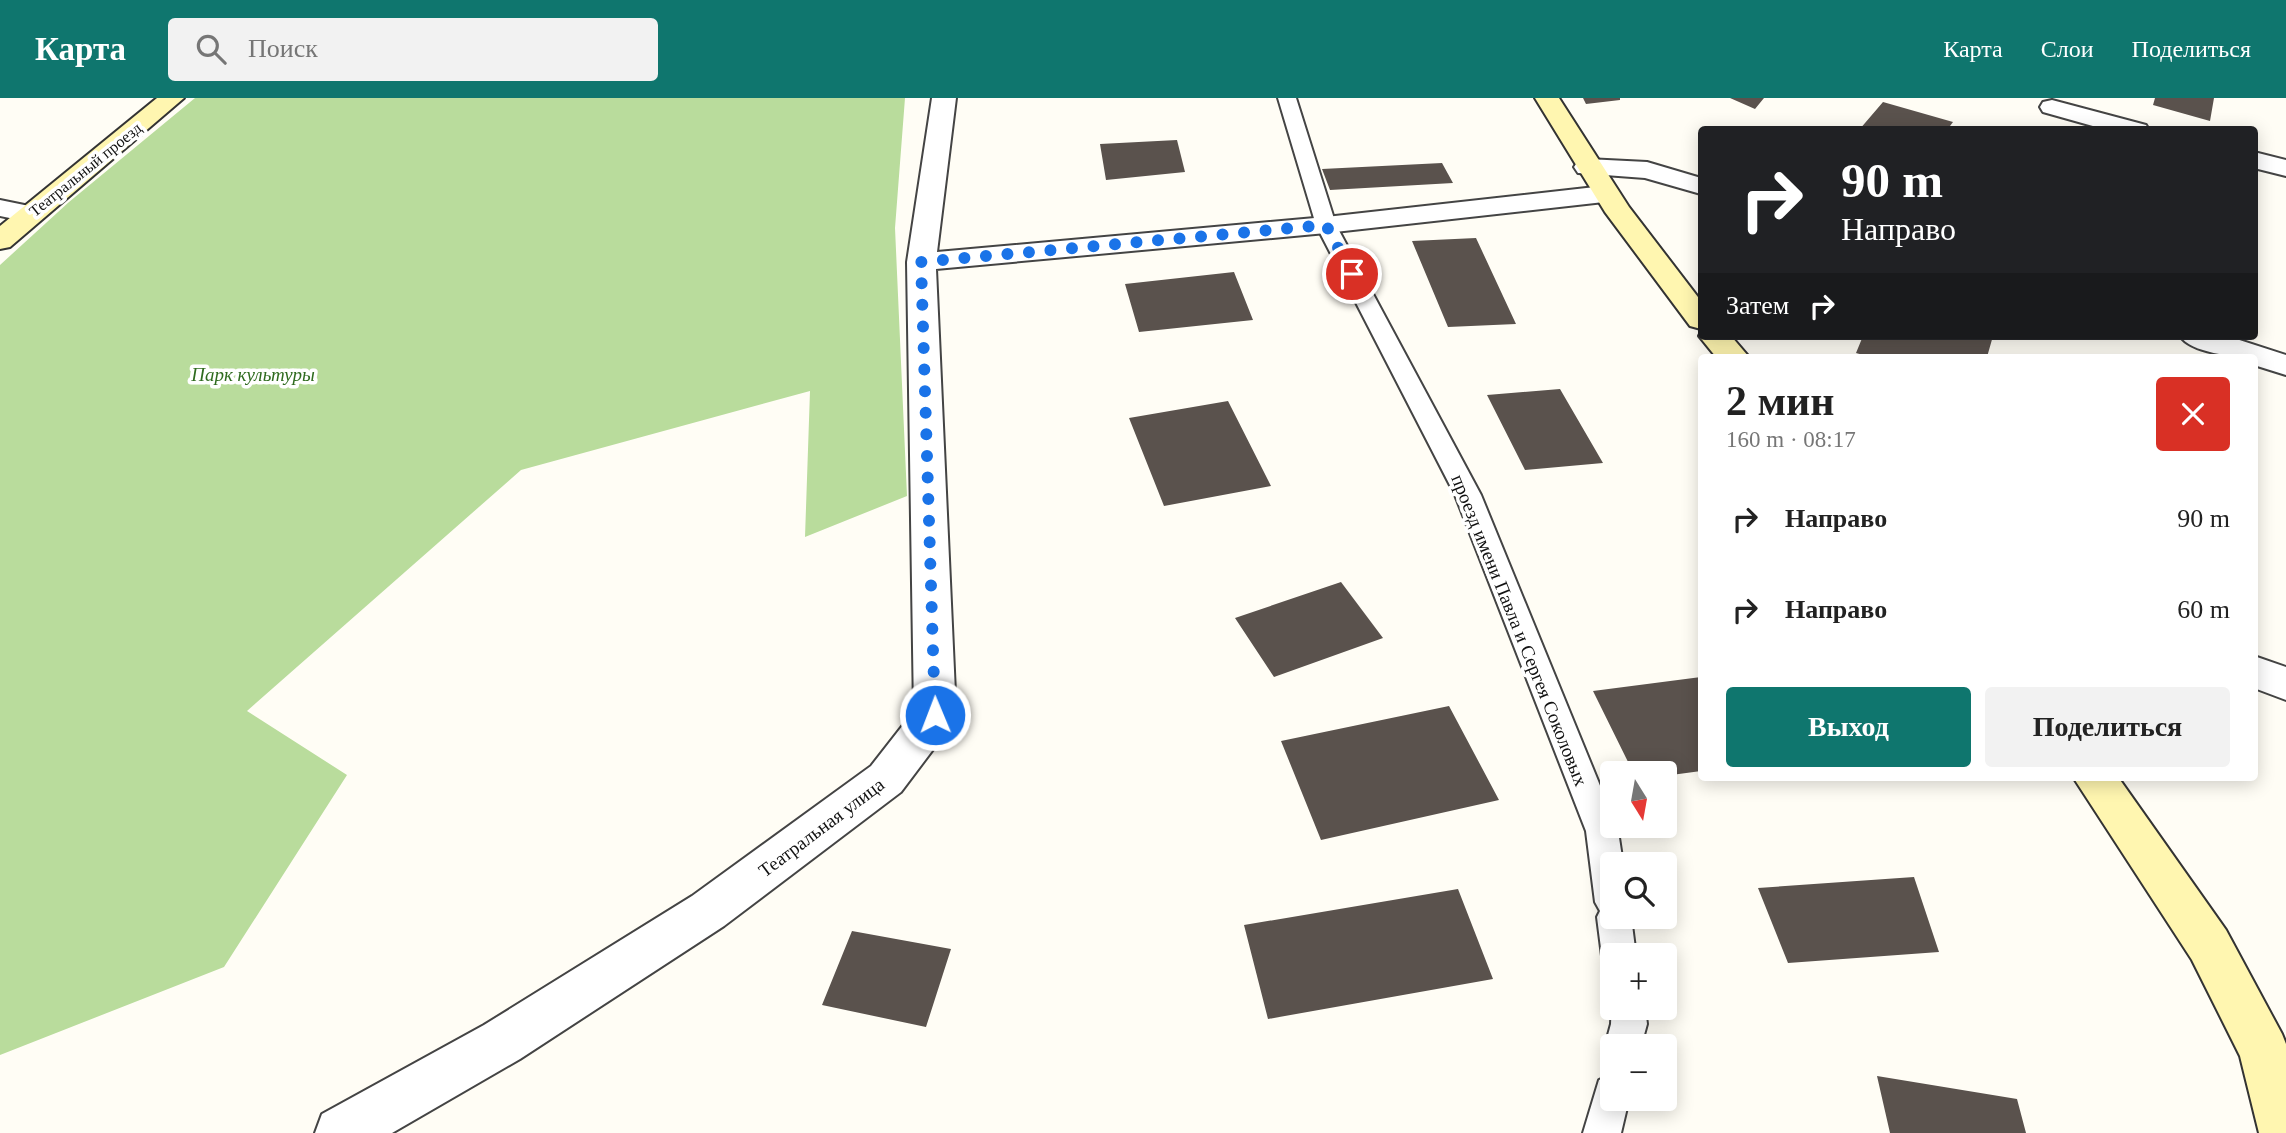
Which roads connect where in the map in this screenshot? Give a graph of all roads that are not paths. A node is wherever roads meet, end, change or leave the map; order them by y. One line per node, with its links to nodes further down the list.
1 (172, 98): 14 (main road, Театральный проезд)
2 (944, 98): 17 (street, Театральная улица)
3 (1287, 98): 15 (lane, проезд имени Павла и Сергея Соколовых)
4 (1547, 98): 9 (main road)
5 (2056, 103): 6 (street); 7 (street)
6 (2041, 126)
7 (2125, 126)
8 (2258, 161): 10 (street)
9 (1587, 167): 11 (street); 12 (main road)
10 (2286, 168)
11 (1698, 185)
12 (1604, 194): 15 (street); 18 (main road)
13 (0, 208): 14 (street)
14 (29, 214): 16 (main road, Театральный проезд)
15 (1326, 225): 17 (street); 28 (lane, проезд имени Павла и Сергея Соколовых)
16 (0, 241)
17 (921, 262): 30 (street, Театральная улица)
18 (1698, 316)
19 (1718, 340): 21 (main road)
20 (2208, 340): 22 (street)
21 (1730, 354)
22 (2251, 354)
23 (2258, 356): 24 (street)
24 (2286, 365)
25 (2258, 673): 26 (street)
26 (2286, 684)
27 (2097, 781): 32 (main road)
28 (1605, 852)
29 (1608, 1111): 31 (lane)
30 (341, 1133)
31 (1602, 1133)
32 (2285, 1133)

